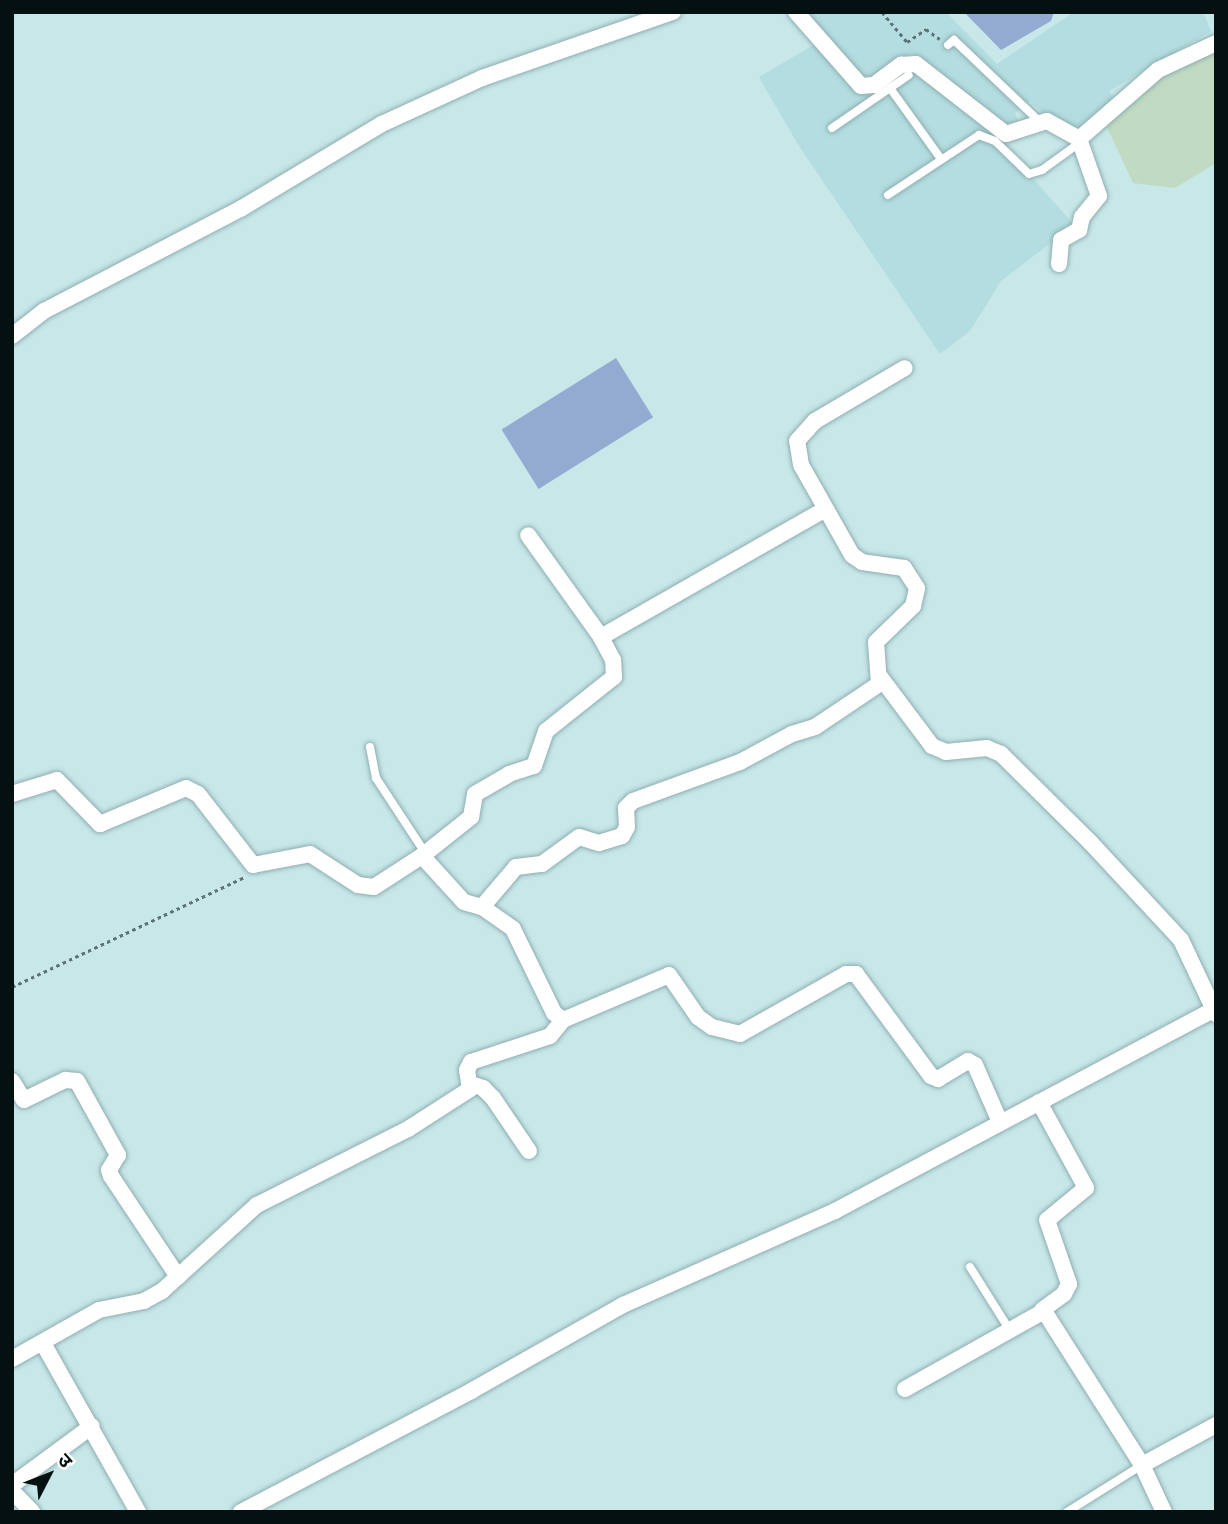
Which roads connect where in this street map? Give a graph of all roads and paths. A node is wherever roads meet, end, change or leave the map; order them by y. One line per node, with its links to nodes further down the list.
1 (673, 12): 14 (street)
2 (796, 12): 8 (street)
3 (882, 12): 5 (path)
4 (1216, 43): 10 (street)
5 (948, 46): 8 (lane)
6 (909, 75): 7 (lane)
7 (890, 88): 9 (lane); 11 (lane)
8 (1040, 122): 10 (street)
9 (832, 128)
10 (1079, 142): 11 (lane); 13 (street)
11 (941, 159): 12 (lane)
12 (888, 195)
13 (1059, 264)
14 (12, 336)
15 (905, 368): 16 (street)
16 (824, 510): 18 (street); 19 (street)
17 (528, 535): 18 (street)
18 (601, 637): 22 (street)
19 (881, 678): 24 (street); 26 (street)
20 (370, 747): 22 (lane)
21 (12, 794): 23 (street)
22 (423, 854): 23 (street); 24 (street)
23 (259, 867): 25 (path)
24 (482, 907): 27 (street)
25 (12, 987)
26 (1215, 1011): 30 (street)
27 (563, 1020): 29 (street); 31 (street)
28 (12, 1081): 34 (street)
29 (471, 1084): 32 (street); 34 (street)
30 (1039, 1102): 31 (street); 35 (street)
31 (1000, 1122): 47 (street)
32 (529, 1152)
33 (970, 1267): 36 (lane)
34 (178, 1278): 37 (street)
35 (1042, 1310): 36 (street); 42 (street)
36 (1009, 1329): 39 (street)
37 (44, 1345): 38 (street); 41 (street)
38 (12, 1359)
39 (905, 1389)
40 (1216, 1425): 42 (street)
41 (92, 1426): 43 (street); 46 (street)
42 (1142, 1465): 48 (lane); 49 (street)
43 (12, 1486)
44 (12, 1492): 45 (street)
45 (32, 1512)
46 (138, 1512)
47 (241, 1512)
48 (1067, 1512)
49 (1164, 1512)

